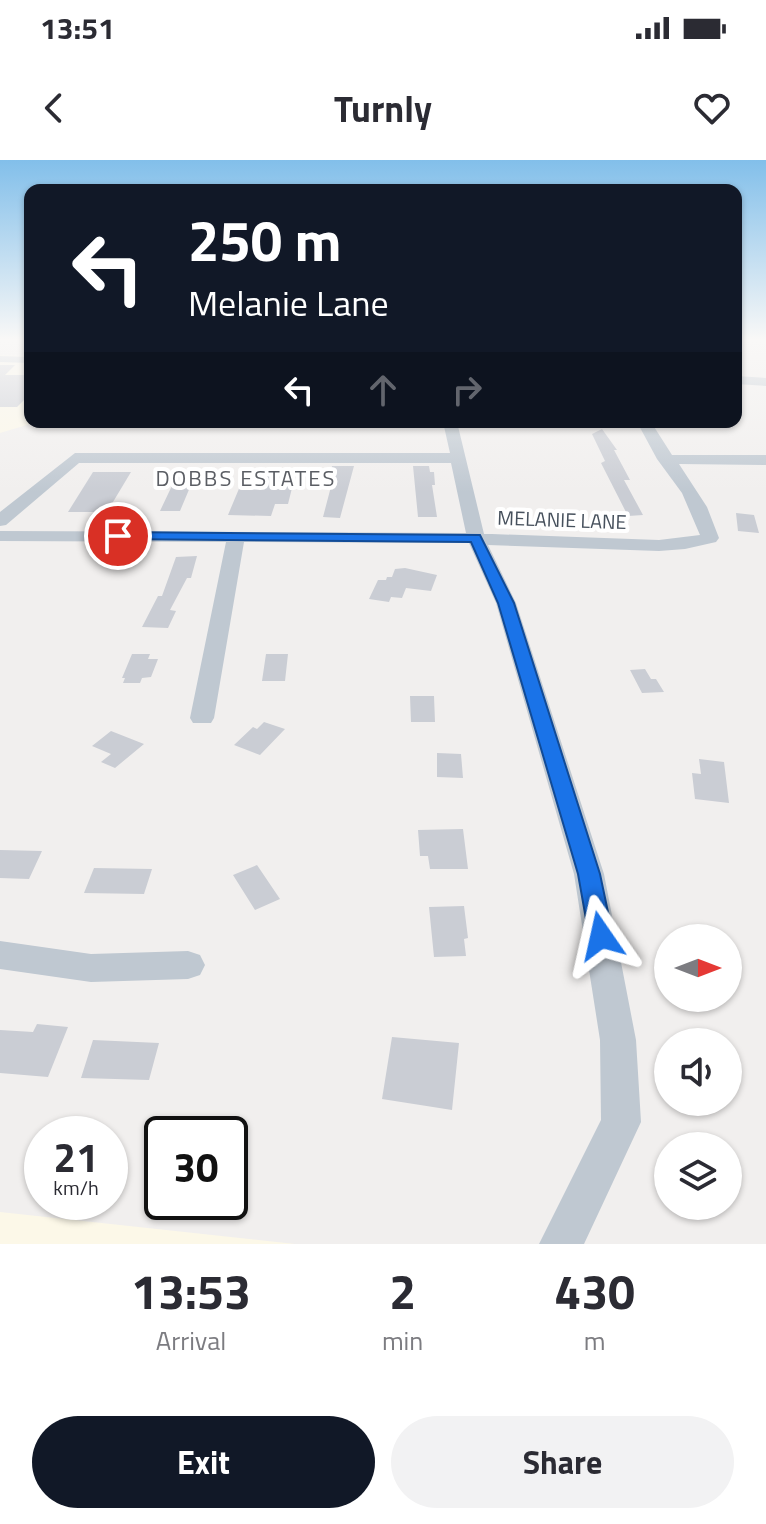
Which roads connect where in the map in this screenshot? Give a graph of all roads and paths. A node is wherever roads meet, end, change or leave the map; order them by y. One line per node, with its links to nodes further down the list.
1 (451, 428): 3 (street)
2 (647, 428): 4 (street)
3 (457, 458): 6 (street); 9 (street)
4 (665, 459): 5 (street); 9 (street, MELANIE LANE)
5 (766, 460)
6 (0, 521)
7 (0, 536): 8 (street, MELANIE LANE)
8 (236, 536): 9 (street, MELANIE LANE); 10 (street)
9 (476, 538): 13 (street)
10 (202, 718)
11 (0, 955): 12 (street)
12 (188, 965)
13 (561, 1244)

